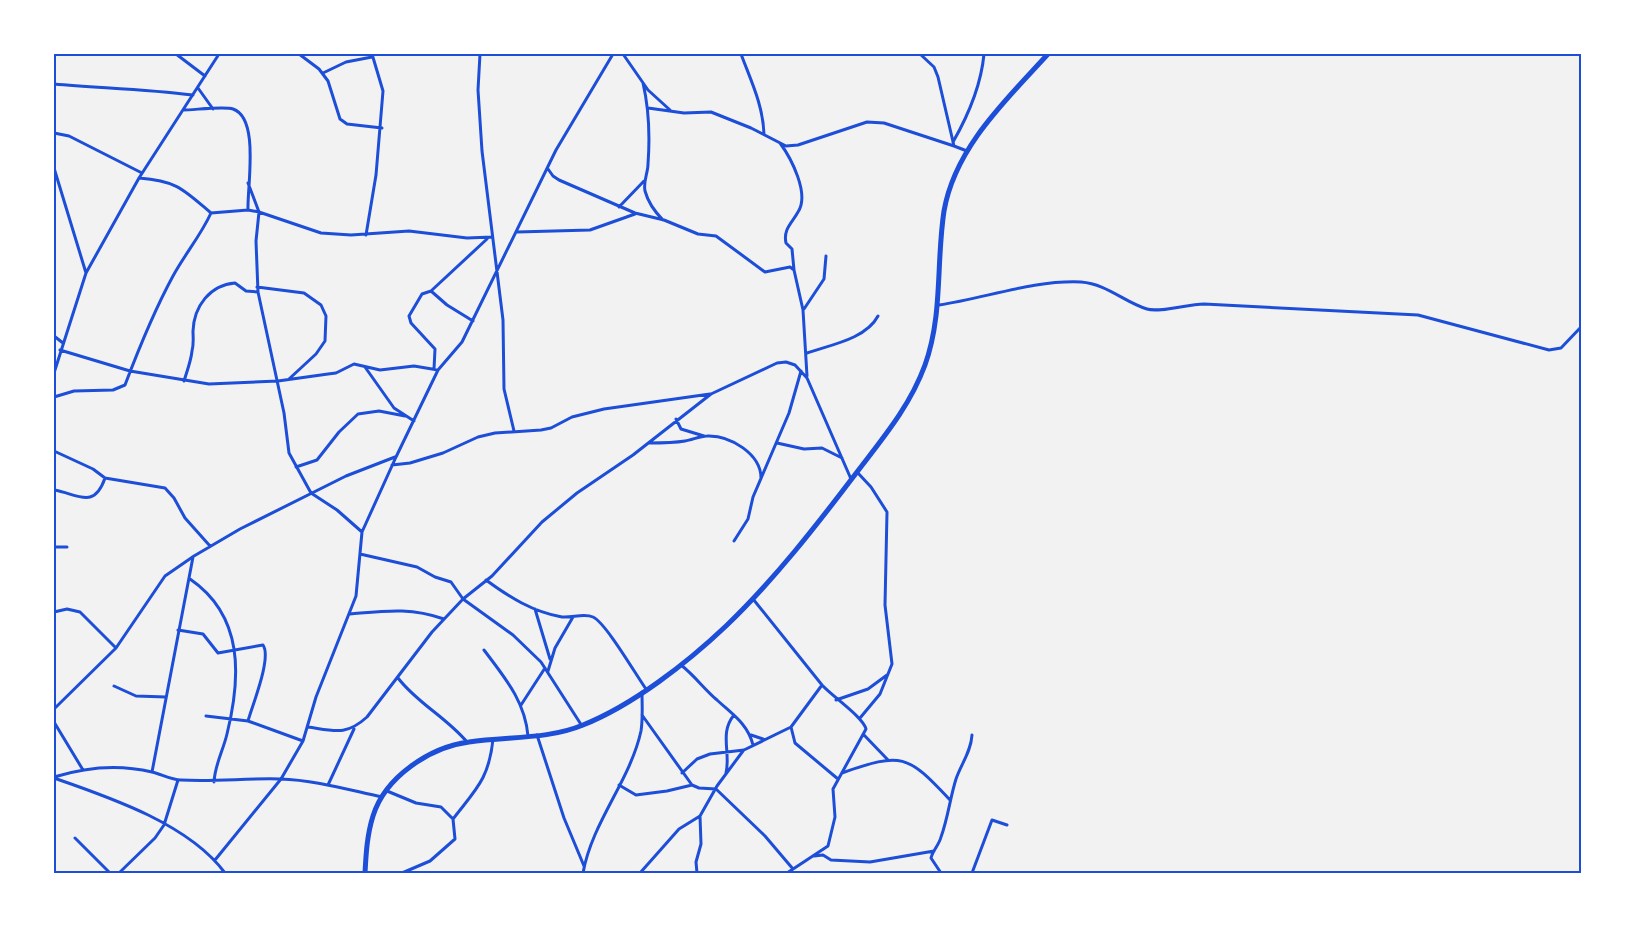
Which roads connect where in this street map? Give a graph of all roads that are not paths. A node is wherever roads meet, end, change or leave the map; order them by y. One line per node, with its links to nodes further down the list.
1 (176, 54): 13 (street)
2 (218, 54): 13 (street)
3 (299, 54): 12 (street)
4 (480, 54): 44 (street)
5 (613, 54): 28 (street)
6 (623, 54): 14 (street)
7 (742, 54): 24 (street)
8 (920, 54): 26 (street)
9 (984, 54): 26 (street)
10 (1048, 54): 27 (main road)
11 (372, 55): 12 (street); 22 (street)
12 (323, 73): 22 (street)
13 (205, 76): 16 (street)
14 (643, 83): 18 (street); 21 (street)
15 (54, 84): 17 (street)
16 (198, 87): 17 (street); 20 (street)
17 (192, 95): 19 (street)
18 (648, 108): 21 (street); 34 (street)
19 (183, 110): 20 (street); 30 (street)
20 (213, 110): 35 (street)
21 (670, 110): 24 (street)
22 (382, 128): 43 (street)
23 (54, 132): 30 (street)
24 (764, 135): 25 (street)
25 (780, 142): 26 (street); 48 (street)
26 (953, 144): 27 (street)
27 (967, 151): 52 (main road)
28 (548, 168): 31 (street); 32 (street)
29 (54, 169): 49 (street)
30 (142, 174): 33 (street)
31 (553, 176): 32 (street); 36 (street)
32 (544, 177): 42 (street)
33 (139, 178): 39 (street); 49 (street)
34 (644, 181): 36 (street); 41 (street)
35 (248, 184): 37 (street); 38 (street)
36 (619, 207): 40 (street)
37 (248, 210): 38 (street); 39 (street)
38 (259, 212): 43 (street); 50 (street)
39 (211, 213): 64 (street)
40 (636, 213): 41 (street); 42 (street)
41 (664, 220): 48 (street)
42 (516, 232): 47 (street)
43 (366, 235): 45 (street)
44 (492, 237): 45 (street); 47 (street)
45 (487, 238): 51 (street)
46 (826, 256): 53 (street)
47 (497, 268): 55 (street); 75 (street)
48 (794, 270): 53 (street)
49 (86, 273): 58 (street)
50 (258, 290): 67 (street); 68 (street); 69 (street)
51 (431, 291): 55 (street); 62 (street)
52 (939, 305): 56 (street); 84 (main road)
53 (803, 310): 60 (street)
54 (878, 316): 60 (street)
55 (473, 321): 62 (street)
56 (1581, 327)
57 (54, 336): 58 (street)
58 (63, 343): 59 (street)
59 (60, 350): 64 (street); 65 (street)
60 (807, 353): 66 (street)
61 (364, 366): 62 (street); 67 (street); 72 (street)
62 (436, 369): 74 (street)
63 (801, 370): 66 (street); 70 (street); 77 (street)
64 (130, 371): 68 (street); 71 (street)
65 (54, 373)
66 (807, 378): 81 (street)
67 (288, 379): 69 (street)
68 (184, 381): 69 (street)
69 (278, 381): 83 (street)
70 (710, 394): 73 (street); 75 (street)
71 (54, 397)
72 (405, 416): 74 (street); 83 (street)
73 (676, 420): 76 (street); 78 (street)
74 (414, 421): 80 (street)
75 (514, 431): 82 (street)
76 (704, 436): 78 (street); 86 (street)
77 (777, 443): 81 (street); 86 (street)
78 (649, 444): 98 (street)
79 (54, 451): 85 (street)
80 (396, 457): 82 (street); 89 (street)
81 (842, 458): 87 (street)
82 (392, 465): 90 (street)
83 (296, 467): 89 (street)
84 (857, 472): 87 (main road); 113 (street)
85 (105, 478): 88 (street); 93 (street)
86 (761, 480): 91 (street)
87 (851, 480): 100 (main road)
88 (54, 490)
89 (311, 493): 90 (street); 93 (street)
90 (362, 532): 95 (street)
91 (734, 541)
92 (54, 546): 94 (street)
93 (210, 546): 96 (street)
94 (67, 547)
95 (360, 554): 99 (street); 103 (street)
96 (194, 556): 97 (street); 107 (street)
97 (190, 579): 106 (street); 108 (street)
98 (486, 580): 99 (street); 101 (street)
99 (462, 598): 105 (street); 112 (street)
100 (753, 598): 111 (main road); 116 (street)
101 (535, 609): 104 (street); 110 (street)
102 (54, 612): 107 (street)
103 (350, 614): 105 (street); 130 (street)
104 (573, 616): 110 (street); 117 (street)
105 (444, 619): 114 (street)
106 (178, 630): 108 (street); 118 (street)
107 (116, 648): 121 (street)
108 (235, 649): 125 (street); 127 (street)
109 (484, 650): 120 (street)
110 (550, 659): 112 (street)
111 (681, 665): 117 (main road); 123 (street)
112 (547, 669): 120 (street); 129 (street)
113 (887, 675): 119 (street); 126 (street)
114 (398, 678): 132 (street); 141 (street)
115 (114, 686): 118 (street)
116 (822, 686): 119 (street); 131 (street)
117 (644, 690): 122 (street); 129 (main road)
118 (166, 697): 147 (street)
119 (836, 700): 126 (street)
120 (522, 704): 137 (street)
121 (54, 709)
122 (642, 715): 148 (street); 157 (street)
123 (734, 715): 133 (street); 144 (street)
124 (206, 716): 125 (street)
125 (230, 718): 127 (street); 155 (street)
126 (860, 718): 134 (street)
127 (248, 721): 140 (street)
128 (54, 722): 146 (street)
129 (582, 726): 135 (main road)
130 (308, 727): 132 (street); 140 (street)
131 (791, 727): 139 (street); 153 (street)
132 (355, 728): 156 (street)
133 (750, 734): 139 (street); 142 (street)
134 (864, 734): 145 (street); 149 (street)
135 (537, 735): 137 (main road); 171 (street)
136 (972, 735): 162 (street)
137 (528, 736): 138 (main road)
138 (493, 739): 141 (main road); 164 (street)
139 (764, 739): 142 (street)
140 (302, 741): 152 (street)
141 (467, 742): 160 (main road)
142 (753, 745): 143 (street)
143 (744, 750): 144 (street); 150 (street)
144 (726, 752): 148 (street); 150 (street)
145 (888, 760): 149 (street); 162 (street)
146 (82, 770): 147 (street); 151 (street)
147 (152, 772): 154 (street)
148 (682, 772): 158 (street)
149 (842, 773): 153 (street)
150 (726, 775): 159 (street)
151 (54, 777): 165 (street)
152 (281, 779): 155 (street); 156 (street); 170 (street)
153 (838, 779): 169 (street)
154 (178, 780): 155 (street); 165 (street)
155 (214, 782)
156 (328, 785): 161 (street)
157 (619, 785): 158 (street); 171 (street)
158 (692, 785): 159 (street)
159 (716, 789): 163 (street); 172 (street)
160 (386, 791): 161 (main road); 164 (street)
161 (382, 797): 176 (main road)
162 (951, 800): 168 (street)
163 (700, 816): 179 (street); 180 (street)
164 (453, 819): 177 (street)
165 (164, 825): 170 (street); 174 (street)
166 (1008, 825): 183 (street)
167 (75, 838): 173 (street)
168 (934, 851): 169 (street); 182 (street)
169 (813, 856): 172 (street)
170 (215, 860): 175 (street)
171 (584, 866): 178 (street)
172 (793, 869): 181 (street)
173 (110, 873)
174 (119, 873)
175 (225, 873)
176 (365, 873)
177 (402, 873)
178 (583, 873)
179 (640, 873)
180 (697, 873)
181 (787, 873)
182 (941, 873)
183 (972, 873)

